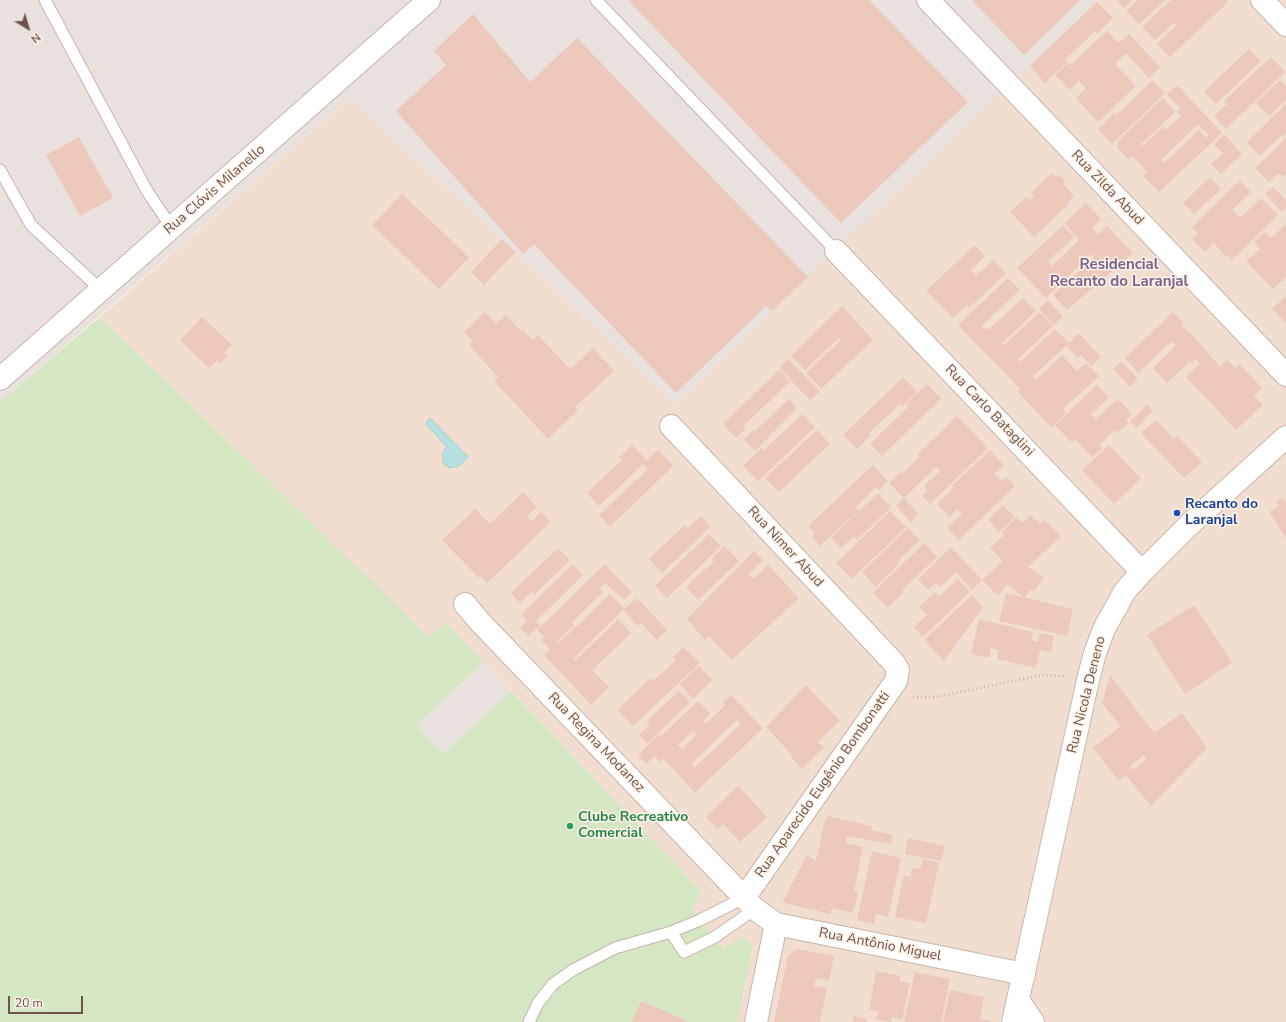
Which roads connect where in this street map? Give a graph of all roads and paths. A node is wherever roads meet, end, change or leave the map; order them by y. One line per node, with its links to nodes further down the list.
1 (45, 0): 8 (lane)
2 (429, 0): 8 (street, Rua Clóvis Milanello)
3 (596, 0): 9 (lane)
4 (928, 0): 11 (street, Rua Zilda Abud)
5 (1262, 0): 6 (street)
6 (1286, 25)
7 (0, 170): 10 (lane)
8 (172, 228): 10 (street, Rua Clóvis Milanello)
9 (836, 251): 15 (street, Rua Carlo Bataglini)
10 (101, 290): 12 (street, Rua Clóvis Milanello)
11 (1286, 375)
12 (0, 379)
13 (671, 426): 17 (street, Rua Nimer Abud)
14 (1286, 437): 15 (street, Rua Nicola Deneno)
15 (1142, 572): 18 (street, Rua Nicola Deneno)
16 (465, 604): 20 (street, Rua Regina Modanez)
17 (898, 670): 19 (street, Rua Aparecido Eugênio Bombonatti)
18 (1088, 680): 19 (path); 23 (street, Rua Nicola Deneno)
19 (888, 692): 20 (street, Rua Aparecido Eugênio Bombonatti)
20 (750, 903): 21 (street, Rua Antônio Miguel); 22 (lane); 22 (lane)
21 (776, 924): 23 (street, Rua Antônio Miguel); 26 (street)
22 (671, 932): 25 (lane)
23 (1024, 974): 24 (street, Rua Nicola Deneno)
24 (1018, 1000): 27 (street, Rua Nicola Deneno); 28 (street)
25 (529, 1022)
26 (756, 1022)
27 (1013, 1022)
28 (1033, 1022)

